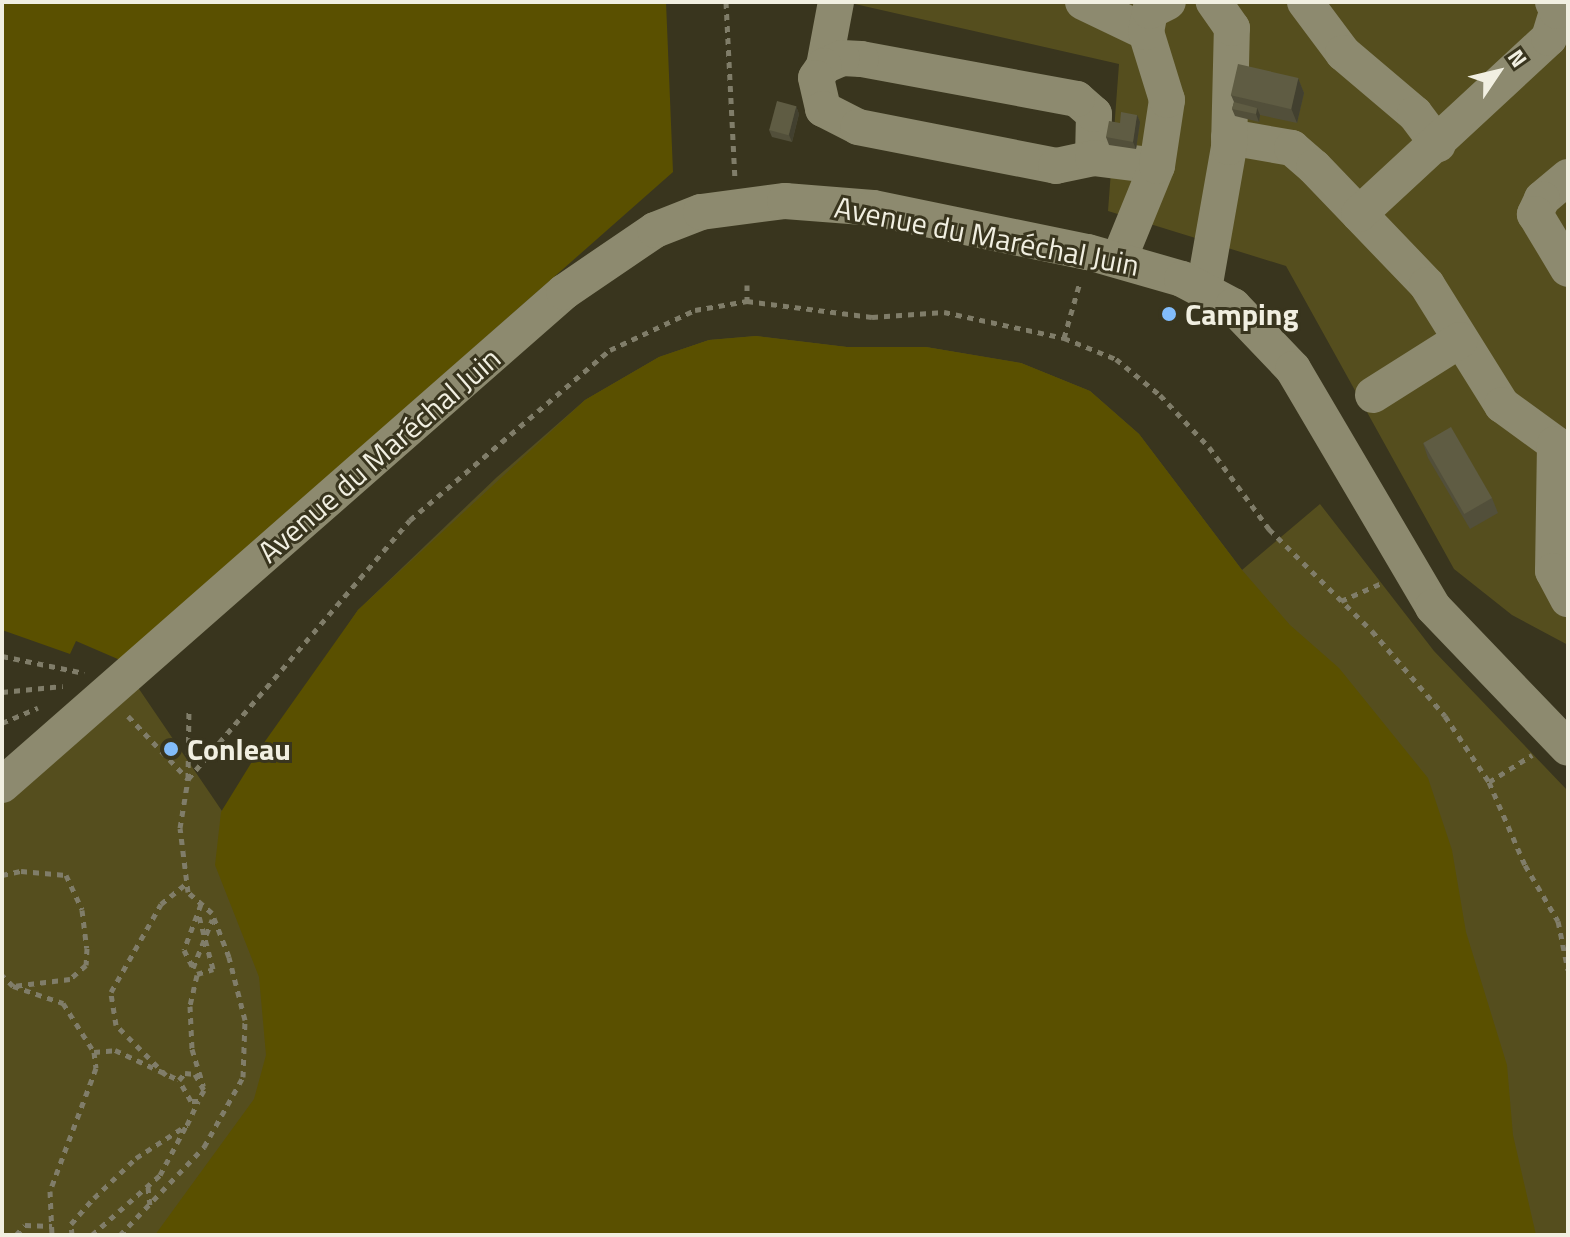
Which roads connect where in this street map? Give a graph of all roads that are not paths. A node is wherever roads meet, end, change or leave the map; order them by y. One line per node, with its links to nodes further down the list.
1 (836, 2): 8 (street)
2 (1083, 2): 7 (street)
3 (1168, 2): 7 (street)
4 (1214, 2): 9 (street)
5 (1305, 2): 10 (street)
6 (1559, 8): 10 (street)
7 (1146, 32): 12 (street)
8 (824, 66): 11 (street); 11 (street)
9 (1229, 137): 14 (street); 17 (street)
10 (1438, 144): 14 (street)
11 (1093, 158): 12 (street)
12 (1157, 166): 15 (street)
13 (1568, 177): 16 (street)
14 (1359, 214): 18 (street)
15 (1119, 259): 17 (street, Avenue du Maréchal Juin); 23 (street, Avenue du Maréchal Juin)
16 (1568, 269)
17 (1204, 289): 22 (street, Avenue du Maréchal Juin)
18 (1460, 340): 19 (street); 20 (street)
19 (1373, 395)
20 (1562, 449): 21 (street)
21 (1568, 599)
22 (1565, 738)
23 (2, 785)

